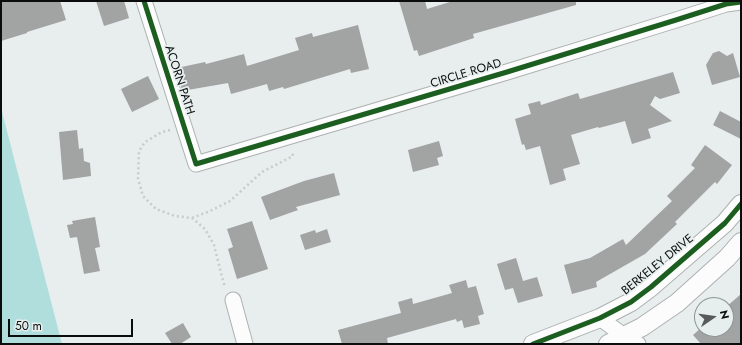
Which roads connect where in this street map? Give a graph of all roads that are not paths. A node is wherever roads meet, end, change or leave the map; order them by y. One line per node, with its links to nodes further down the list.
1 (144, 1): 3 (street, ACORN PATH)
2 (741, 2): 3 (street, CIRCLE ROAD)
3 (196, 164)
4 (741, 204): 7 (street, BERKELEY DRIVE)
5 (741, 242): 8 (street)
6 (233, 300): 9 (street)
7 (600, 318): 8 (street); 10 (street, BERKELEY DRIVE)
8 (631, 340): 11 (street)
9 (245, 344)
10 (532, 344)
11 (608, 344)

